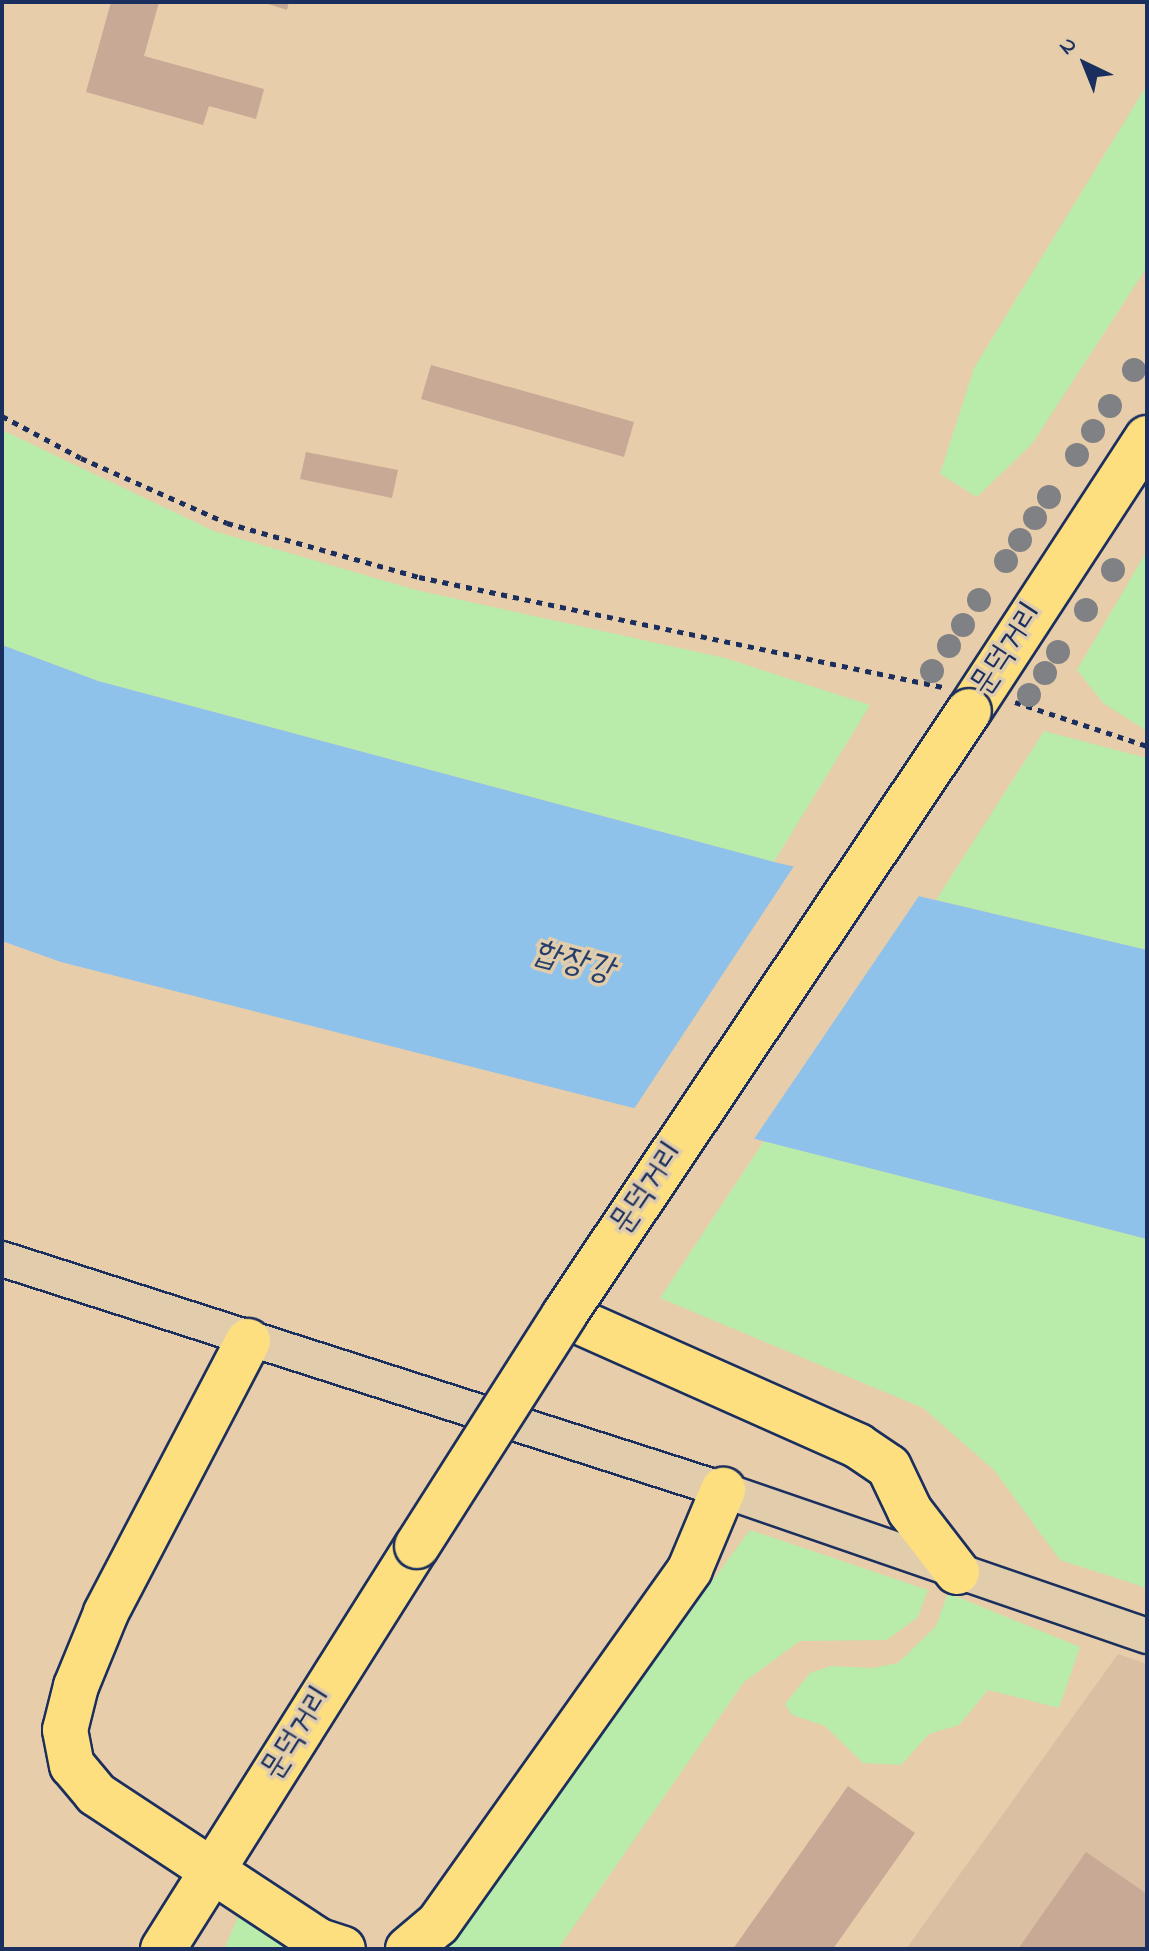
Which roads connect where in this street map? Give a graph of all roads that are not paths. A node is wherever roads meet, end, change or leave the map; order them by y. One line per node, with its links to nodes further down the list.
1 (1147, 438): 3 (main road, 문덕거리, bridge)
2 (2, 1259): 4 (street)
3 (564, 1315): 6 (main road); 8 (main road, 문덕거리, bridge)
4 (248, 1341): 5 (street); 8 (main road)
5 (723, 1490): 6 (street); 11 (main road)
6 (957, 1572): 7 (street)
7 (1147, 1636)
8 (209, 1872): 9 (main road, 문덕거리); 10 (main road)
9 (163, 1949)
10 (343, 1949)
11 (408, 1949)

